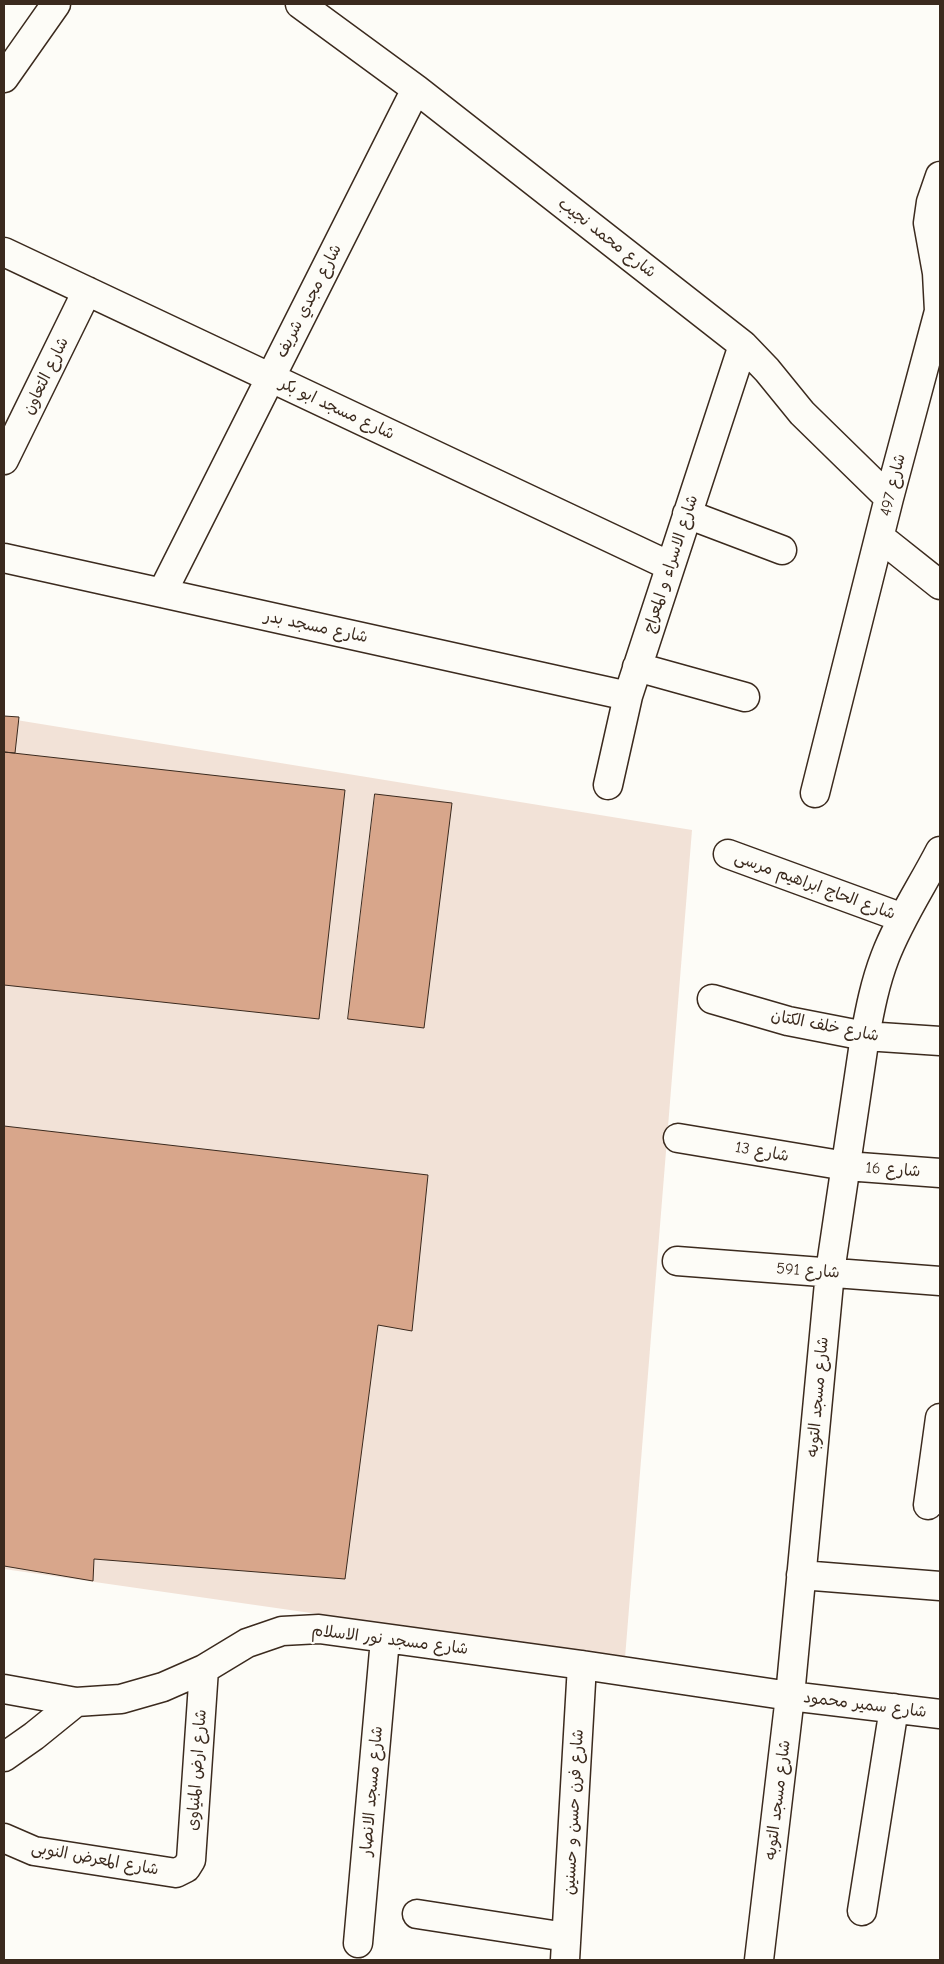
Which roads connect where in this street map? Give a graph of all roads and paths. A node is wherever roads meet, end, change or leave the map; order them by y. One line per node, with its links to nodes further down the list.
1 (56, 4): 3 (street)
2 (300, 4): 4 (street, شارع محمد نجيب)
3 (4, 78)
4 (416, 89): 9 (street, شارع محمد نجيب); 10 (street, شارع مجدي شريف)
5 (940, 176): 7 (street, شارع 497)
6 (4, 252): 8 (street, شارع مسجد ابو بكر)
7 (937, 257): 11 (street, شارع 497)
8 (87, 291): 10 (street, شارع مسجد ابو بكر); 12 (street, شارع التعاون)
9 (743, 345): 13 (street, شارع محمد نجيب); 14 (street, شارع الاسراء و المعراج)
10 (270, 378): 18 (street, شارع مسجد ابو بكر); 20 (street, شارع مجدي شريف)
11 (930, 392): 13 (street, شارع 497)
12 (4, 460)
13 (889, 498): 15 (street, شارع 497)
14 (687, 514): 16 (street); 18 (street, شارع الاسراء و المعراج)
15 (880, 538): 19 (street); 25 (street, شارع 497)
16 (782, 550)
17 (4, 558): 20 (street, شارع مسجد بدر)
18 (670, 566): 21 (street, شارع الاسراء و المعراج)
19 (940, 585)
20 (162, 593): 22 (street, شارع مسجد بدر)
21 (637, 667): 22 (street, شارع الاسراء و المعراج); 23 (street)
22 (628, 696): 24 (street, شارع الاسراء و المعراج)
23 (745, 697)
24 (608, 785)
25 (815, 793)
26 (940, 851): 28 (street, شارع مسجد التوبه)
27 (728, 854): 28 (street, شارع الحاج ابراهيم مرسى)
28 (903, 918): 30 (street, شارع مسجد التوبه)
29 (712, 999): 30 (street, شارع خلف الكتان)
30 (865, 1036): 31 (street, شارع خلف الكتان); 33 (street, شارع مسجد التوبه)
31 (940, 1041)
32 (678, 1138): 33 (street, شارع 13)
33 (846, 1166): 34 (street, شارع 16); 36 (street, شارع مسجد التوبه)
34 (940, 1173)
35 (677, 1261): 36 (street, شارع 591)
36 (830, 1272): 37 (street, شارع 591); 40 (street, شارع مسجد التوبه)
37 (940, 1281)
38 (940, 1418): 39 (street)
39 (928, 1505)
40 (802, 1575): 41 (street); 46 (street, شارع مسجد التوبه)
41 (940, 1586)
42 (385, 1639): 43 (street, شارع مسجد نور الاسلام); 44 (street, شارع مسجد نور الاسلام); 55 (street, شارع مسجد الانصار)
43 (582, 1665): 46 (street, شارع مسجد نور الاسلام); 56 (street, شارع فرن حسن و حسنين)
44 (204, 1669): 47 (street, شارع مسجد نور الاسلام); 52 (street, شارع ارض المنياوى)
45 (4, 1689): 47 (street, شارع مسجد نور الاسلام)
46 (790, 1696): 48 (street, شارع سمير محمود); 57 (street, شارع مسجد التوبه)
47 (76, 1702): 50 (street)
48 (894, 1708): 49 (street, شارع سمير محمود); 53 (street)
49 (940, 1714)
50 (4, 1757)
51 (4, 1838): 52 (street, شارع المعرض النوبى)
52 (186, 1868)
53 (862, 1911)
54 (417, 1914): 56 (street)
55 (358, 1942)
56 (566, 1948)
57 (759, 1960)

